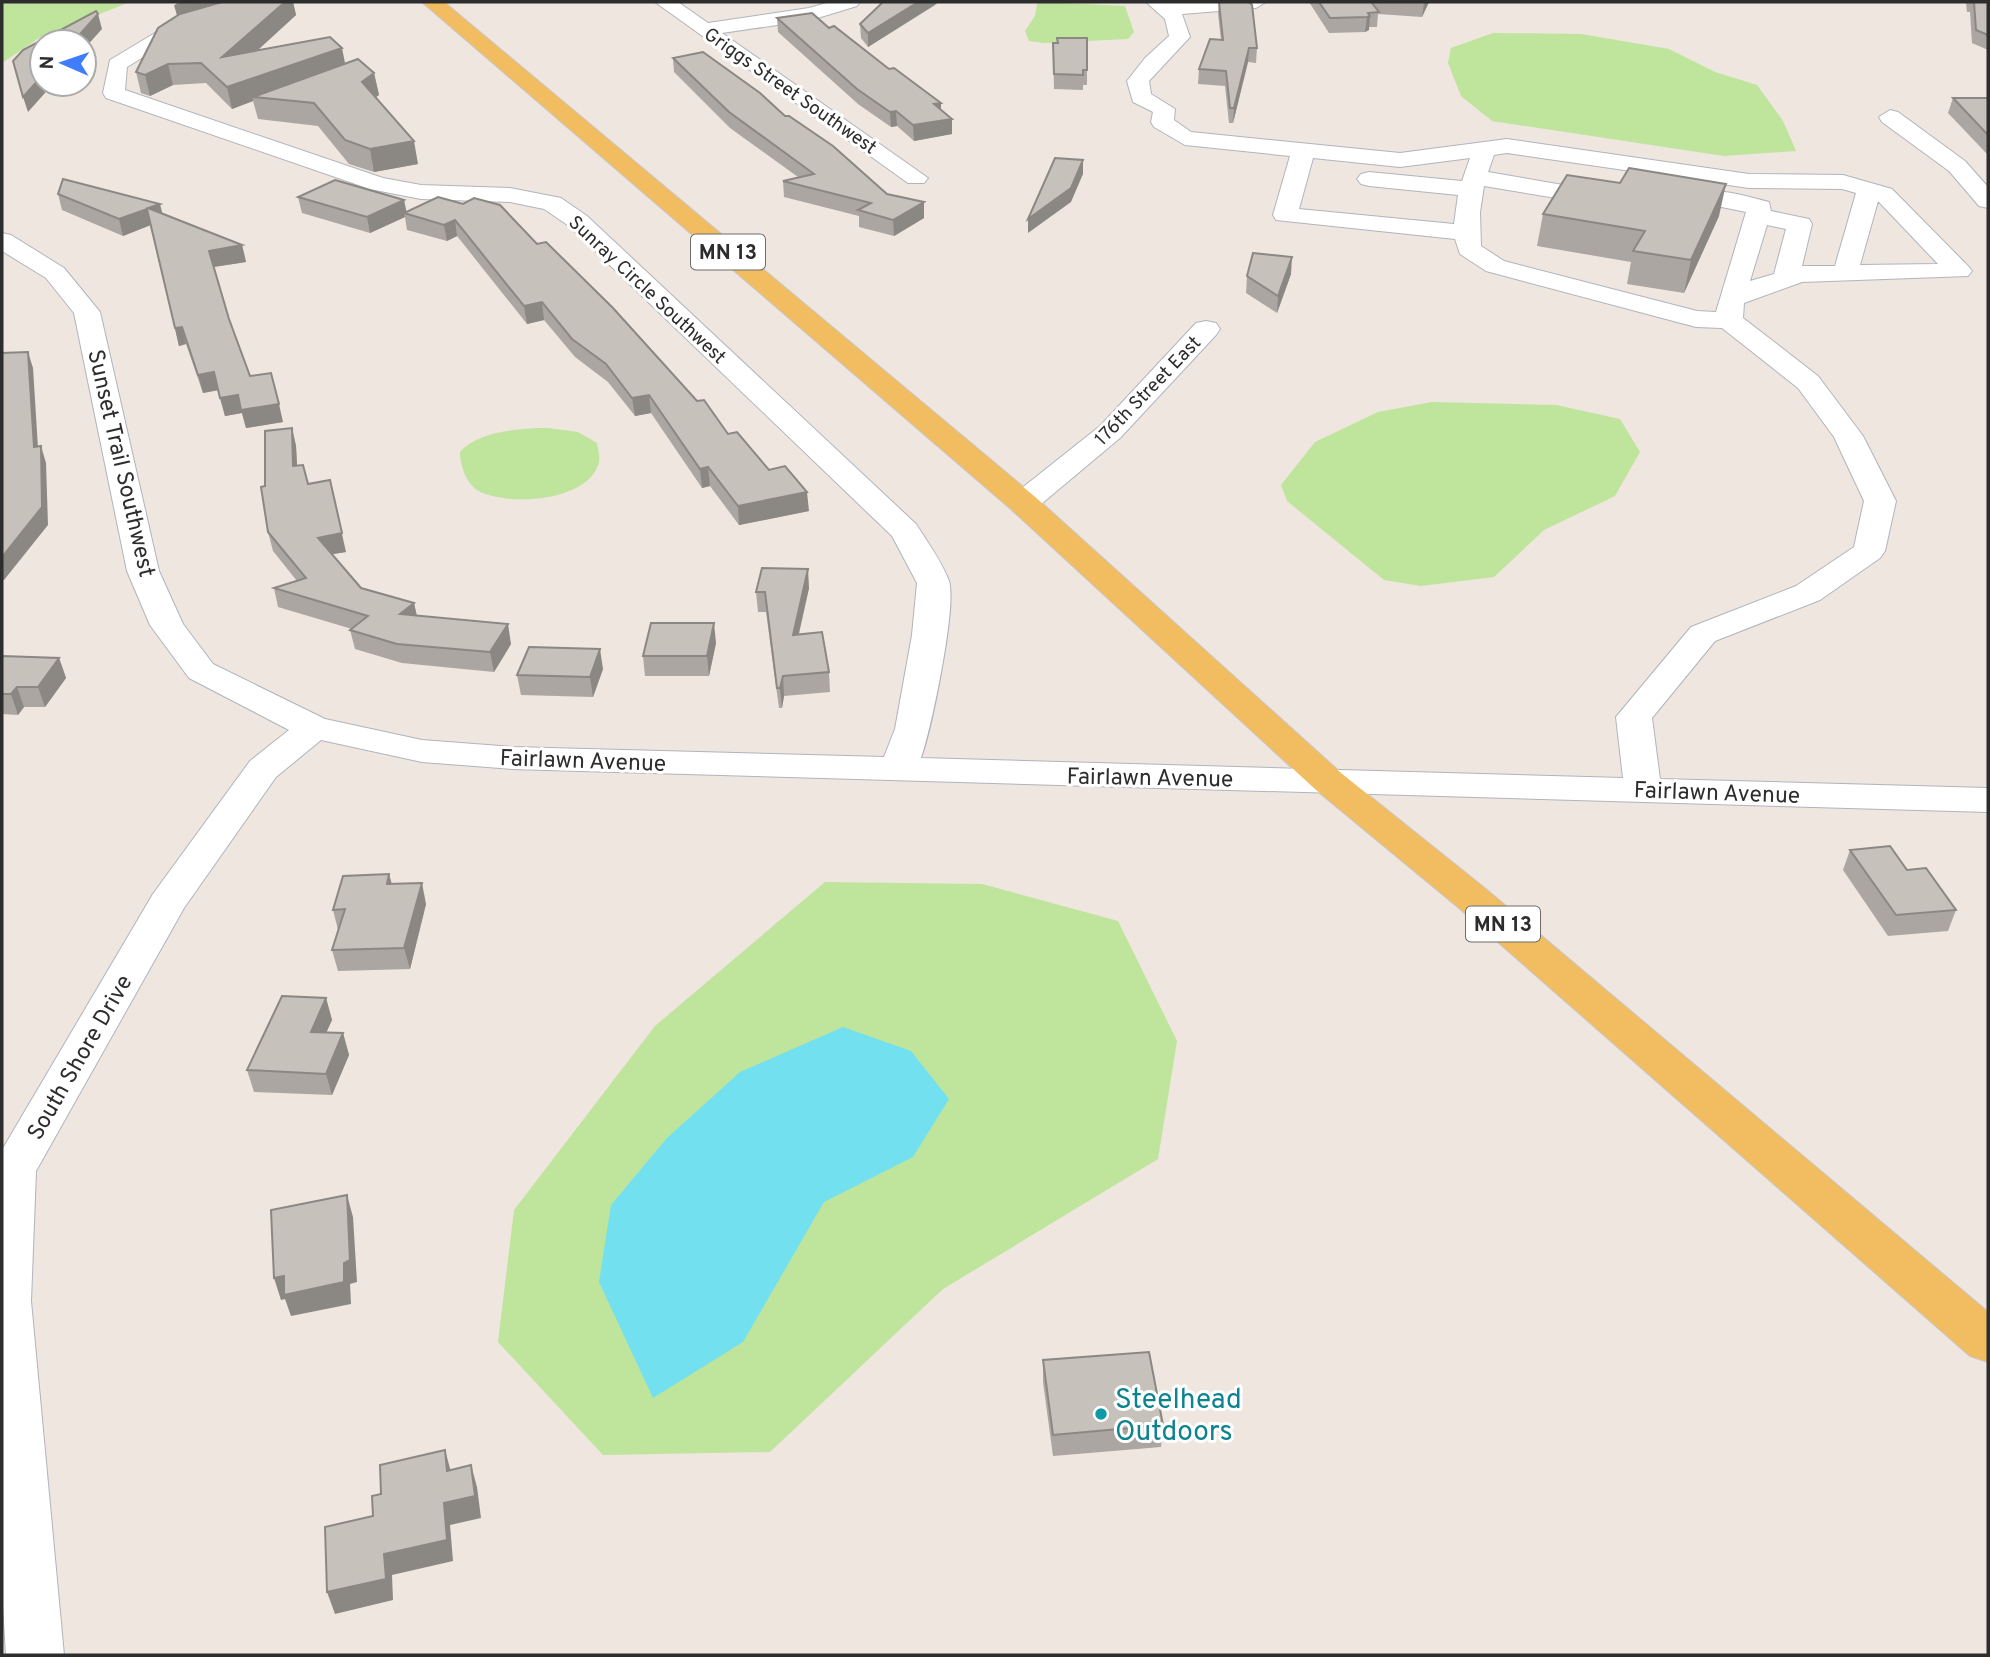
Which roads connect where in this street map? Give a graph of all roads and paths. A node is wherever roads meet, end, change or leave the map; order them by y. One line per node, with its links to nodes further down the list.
1 (260, 2): 10 (street, Sunray Circle Southwest)
2 (432, 2): 24 (main road, MN 13)
3 (665, 2): 7 (street, Griggs Street Southwest)
4 (850, 2): 7 (street)
5 (1256, 2): 6 (street)
6 (1161, 5): 11 (street)
7 (705, 29): 12 (street, Griggs Street Southwest)
8 (238, 116): 10 (street)
9 (1890, 117): 16 (street)
10 (213, 125): 26 (street, Sunray Circle Southwest)
11 (1297, 172): 14 (street); 14 (street); 14 (street)
12 (916, 178)
13 (1816, 183): 15 (street); 17 (street); 18 (street)
14 (1474, 186): 17 (street); 17 (street); 22 (street)
15 (1869, 190): 20 (street); 20 (street)
16 (1988, 201)
17 (1762, 202): 18 (street); 22 (street)
18 (1800, 224): 21 (street)
19 (2, 240): 25 (street, Sunset Trail Southwest)
20 (1845, 274): 21 (street)
21 (1786, 277): 22 (street)
22 (1730, 310): 28 (street)
23 (1206, 329): 24 (street, 176th Street East)
24 (1023, 503): 27 (main road, MN 13)
25 (314, 728): 26 (street, Fairlawn Avenue); 30 (street, South Shore Drive)
26 (898, 770): 27 (street, Fairlawn Avenue)
27 (1328, 781): 28 (street, Fairlawn Avenue); 31 (main road, MN 13)
28 (1643, 790): 29 (street, Fairlawn Avenue)
29 (1988, 800)
30 (7, 1169): 32 (street, South Shore Drive)
31 (1988, 1341)
32 (35, 1655)

